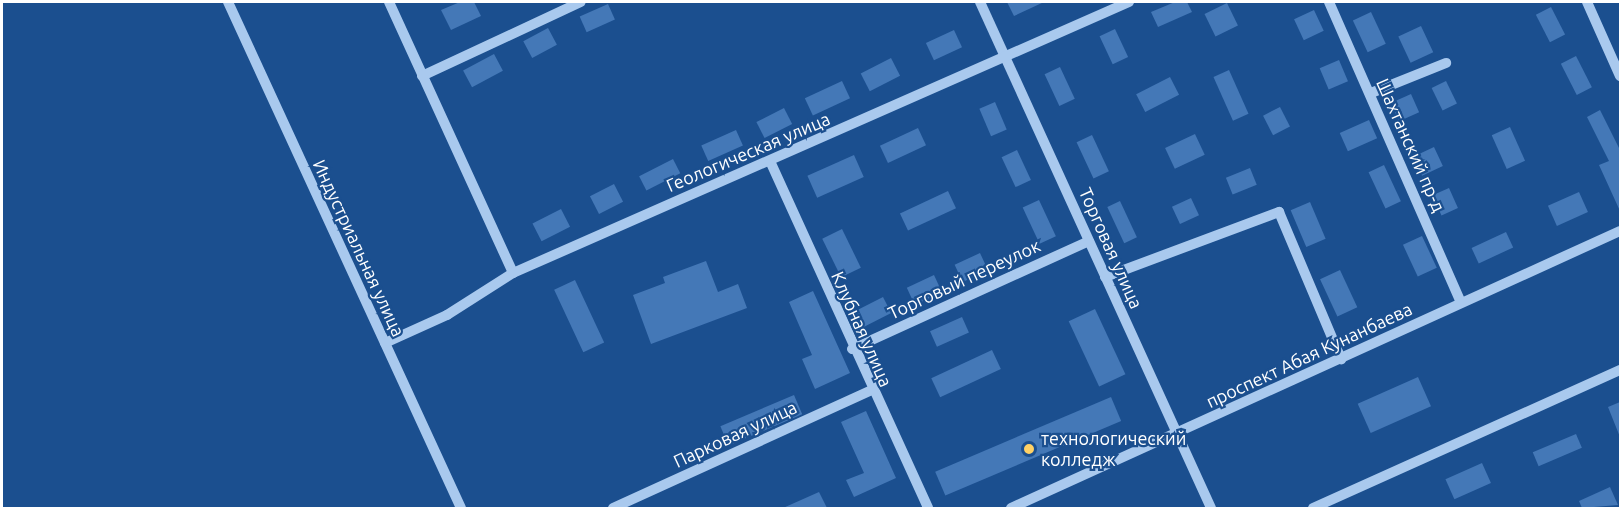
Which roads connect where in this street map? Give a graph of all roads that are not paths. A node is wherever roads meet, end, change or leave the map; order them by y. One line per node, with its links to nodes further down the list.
1 (228, 2): 19 (street, Индустриальная улица)
2 (389, 2): 10 (street)
3 (581, 2): 10 (street)
4 (980, 2): 8 (street, Торговая улица)
5 (1130, 2): 8 (street, Геологическая улица)
6 (1329, 2): 12 (street, Шахтанский пр-д)
7 (1587, 2): 11 (street)
8 (1007, 58): 13 (street, Геологическая улица); 15 (street, Торговая улица)
9 (1446, 63): 12 (street)
10 (422, 76): 16 (street)
11 (1620, 76)
12 (1371, 93): 18 (street, Шахтанский пр-д)
13 (770, 161): 16 (street, Геологическая улица); 20 (street, Клубная улица)
14 (1620, 231): 18 (street, проспект Абая Кунанбаева)
15 (1089, 240): 17 (street, Торговая улица); 20 (street, Торговый переулок)
16 (513, 273): 19 (street, Геологическая улица)
17 (1105, 277): 21 (street); 24 (street, Торговая улица)
18 (1461, 302): 21 (street, проспект Абая Кунанбаева)
19 (385, 343): 25 (street, Индустриальная улица)
20 (852, 348): 23 (street, Клубная улица)
21 (1341, 358): 24 (street, проспект Абая Кунанбаева)
22 (1620, 370): 30 (street)
23 (872, 390): 26 (street, Парковая улица); 27 (street, Клубная улица)
24 (1175, 434): 28 (street, проспект Абая Кунанбаева); 29 (street, Торговая улица)
25 (461, 508)
26 (612, 508)
27 (928, 508)
28 (1011, 508)
29 (1211, 508)
30 (1313, 508)

